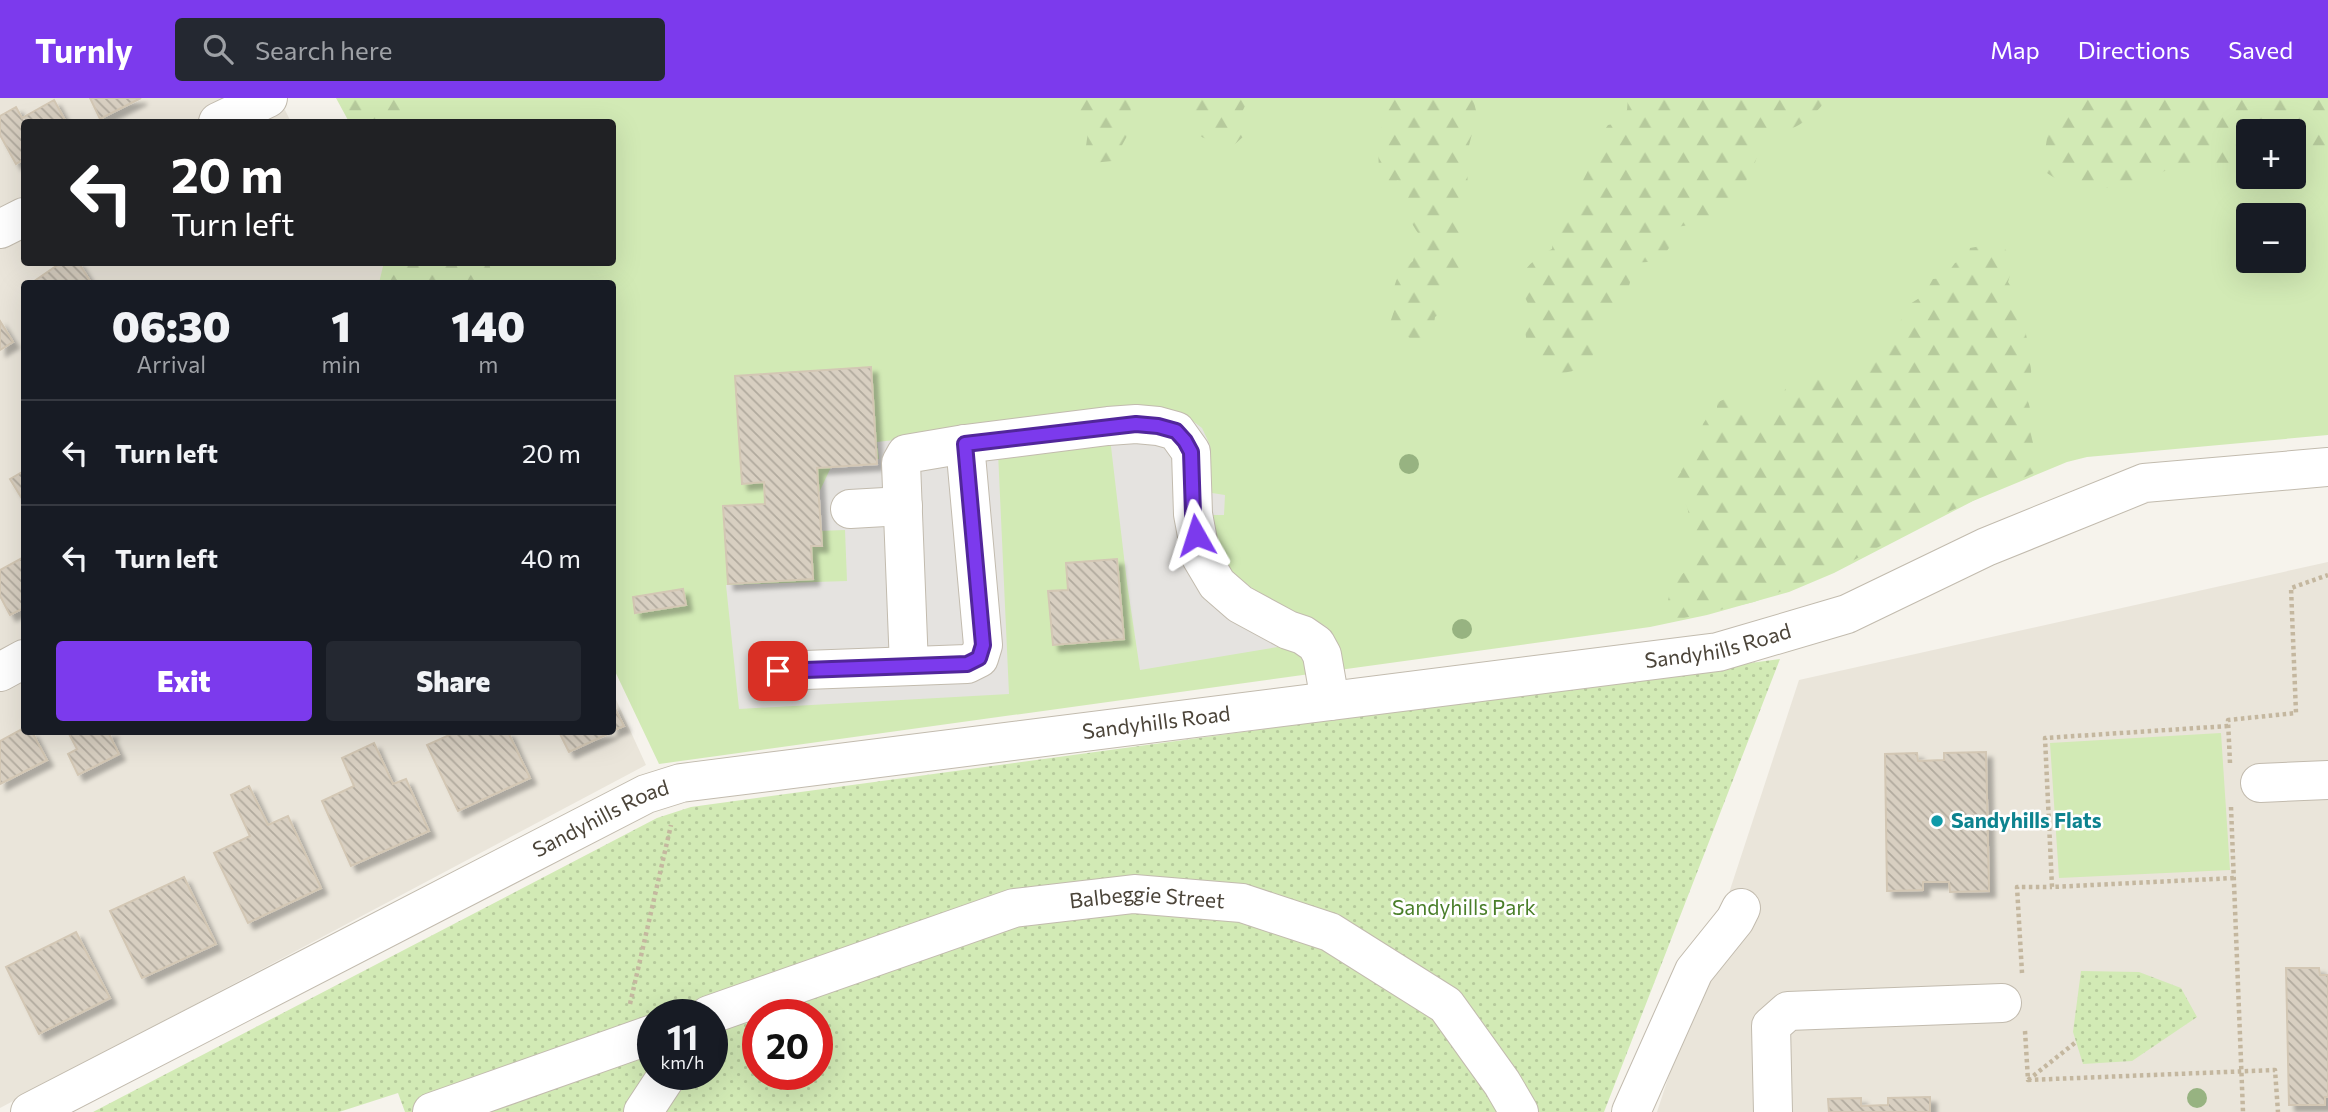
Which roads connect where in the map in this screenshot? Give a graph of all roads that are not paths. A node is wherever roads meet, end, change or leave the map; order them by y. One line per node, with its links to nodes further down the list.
1 (268, 98): 2 (street)
2 (224, 119)
3 (21, 218): 4 (street)
4 (0, 229)
5 (965, 444): 7 (street); 10 (street); 13 (street)
6 (2328, 467): 13 (street, Sandyhills Road)
7 (903, 506): 8 (street); 10 (street)
8 (850, 509)
9 (21, 661): 12 (street)
10 (909, 666): 11 (street)
11 (778, 671)
12 (0, 672)
13 (1330, 701): 22 (street, Sandyhills Road)
14 (2328, 780): 15 (street)
15 (2240, 782)
16 (1741, 908): 26 (street)
17 (2016, 1002): 27 (street)
18 (728, 1009): 25 (street, Balbeggie Street)
19 (637, 1040): 21 (street)
20 (657, 1090): 24 (street)
21 (497, 1100): 23 (street)
22 (30, 1112)
23 (432, 1112)
24 (643, 1112)
25 (1519, 1112)
26 (1631, 1112)
27 (1773, 1112)

